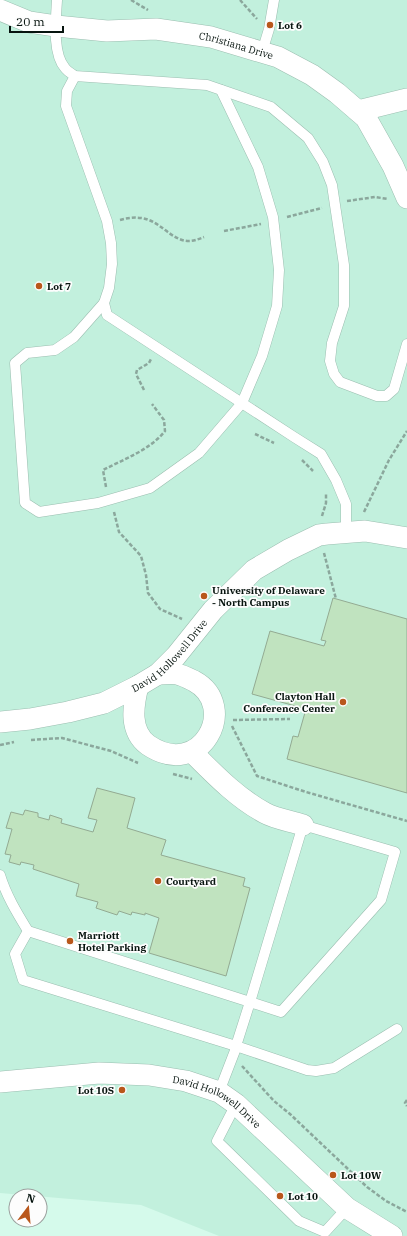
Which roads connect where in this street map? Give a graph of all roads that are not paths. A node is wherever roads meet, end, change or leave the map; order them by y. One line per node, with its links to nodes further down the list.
1 (57, 0): 4 (lane)
2 (274, 0): 5 (lane)
3 (0, 10): 4 (street, Christiana Drive)
4 (56, 26): 5 (street, Christiana Drive); 6 (lane)
5 (262, 52): 9 (street, Christiana Drive)
6 (75, 76): 7 (lane); 11 (lane)
7 (221, 90): 12 (lane); 13 (lane)
8 (407, 100): 9 (street)
9 (358, 111): 10 (street, Christiana Drive)
10 (399, 199)
11 (104, 303): 13 (lane); 13 (lane)
12 (407, 344)
13 (242, 404): 14 (lane)
14 (346, 527): 15 (street, David Hollowell Drive); 16 (street, David Hollowell Drive)
15 (407, 538)
16 (158, 674): 17 (street, David Hollowell Drive); 19 (street)
17 (138, 686): 18 (street, David Hollowell Drive); 19 (street)
18 (0, 722)
19 (192, 752): 20 (street)
20 (303, 825): 23 (lane); 23 (lane)
21 (0, 875): 22 (lane)
22 (28, 931): 23 (lane); 25 (lane)
23 (250, 1002): 25 (lane)
24 (397, 1029): 25 (lane)
25 (236, 1046): 27 (lane)
26 (0, 1082): 27 (street, David Hollowell Drive)
27 (219, 1092): 28 (street, David Hollowell Drive)
28 (236, 1104): 29 (street, David Hollowell Drive); 29 (lane)
29 (347, 1208): 30 (street, David Hollowell Drive)
30 (392, 1236)

